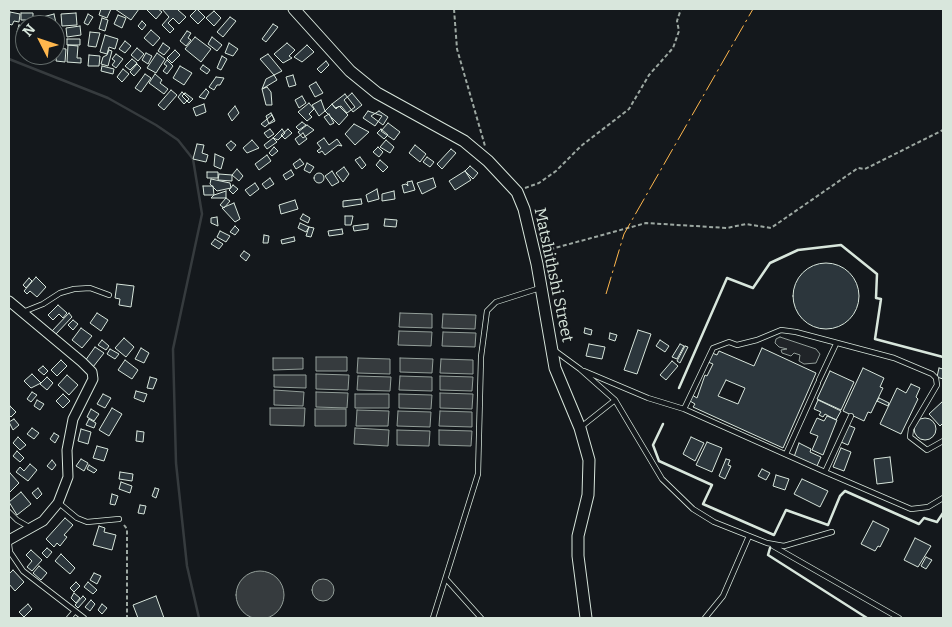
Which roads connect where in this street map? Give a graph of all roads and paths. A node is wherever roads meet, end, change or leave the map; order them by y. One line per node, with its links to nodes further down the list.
1 (294, 9): 5 (main road, Matshithshi Street)
2 (454, 9): 5 (path)
3 (681, 9): 6 (path)
4 (943, 130): 7 (path)
5 (488, 160): 6 (main road, Matshithshi Street)
6 (517, 192): 7 (main road, Matshithshi Street)
7 (535, 253): 8 (main road, Matshithshi Street)
8 (541, 288): 13 (main road, Matshithshi Street); 32 (lane)
9 (109, 295): 11 (lane)
10 (9, 301): 11 (street)
11 (21, 312): 23 (street)
12 (836, 344): 16 (lane); 19 (lane); 20 (lane)
13 (552, 350): 14 (lane); 18 (main road, Matshithshi Street)
14 (580, 369): 15 (lane); 16 (lane)
15 (615, 400): 18 (lane); 28 (lane)
16 (684, 409): 20 (lane)
17 (851, 416): 21 (lane)
18 (580, 428): 39 (main road, Matshithshi Street)
19 (943, 441)
20 (786, 454): 21 (lane)
21 (825, 472): 22 (lane)
22 (943, 498)
23 (58, 503): 25 (lane); 26 (street)
24 (9, 512): 26 (lane)
25 (119, 519): 36 (path)
26 (30, 527): 29 (street)
27 (832, 532): 30 (lane)
28 (749, 536): 30 (lane); 40 (lane)
29 (9, 540)
30 (767, 543): 41 (lane)
31 (9, 544): 33 (lane)
32 (447, 580): 37 (lane); 38 (lane)
33 (75, 611): 34 (lane); 35 (lane)
34 (69, 618)
35 (84, 618)
36 (127, 618)
37 (434, 618)
38 (481, 618)
39 (586, 618)
40 (705, 618)
41 (899, 618)

